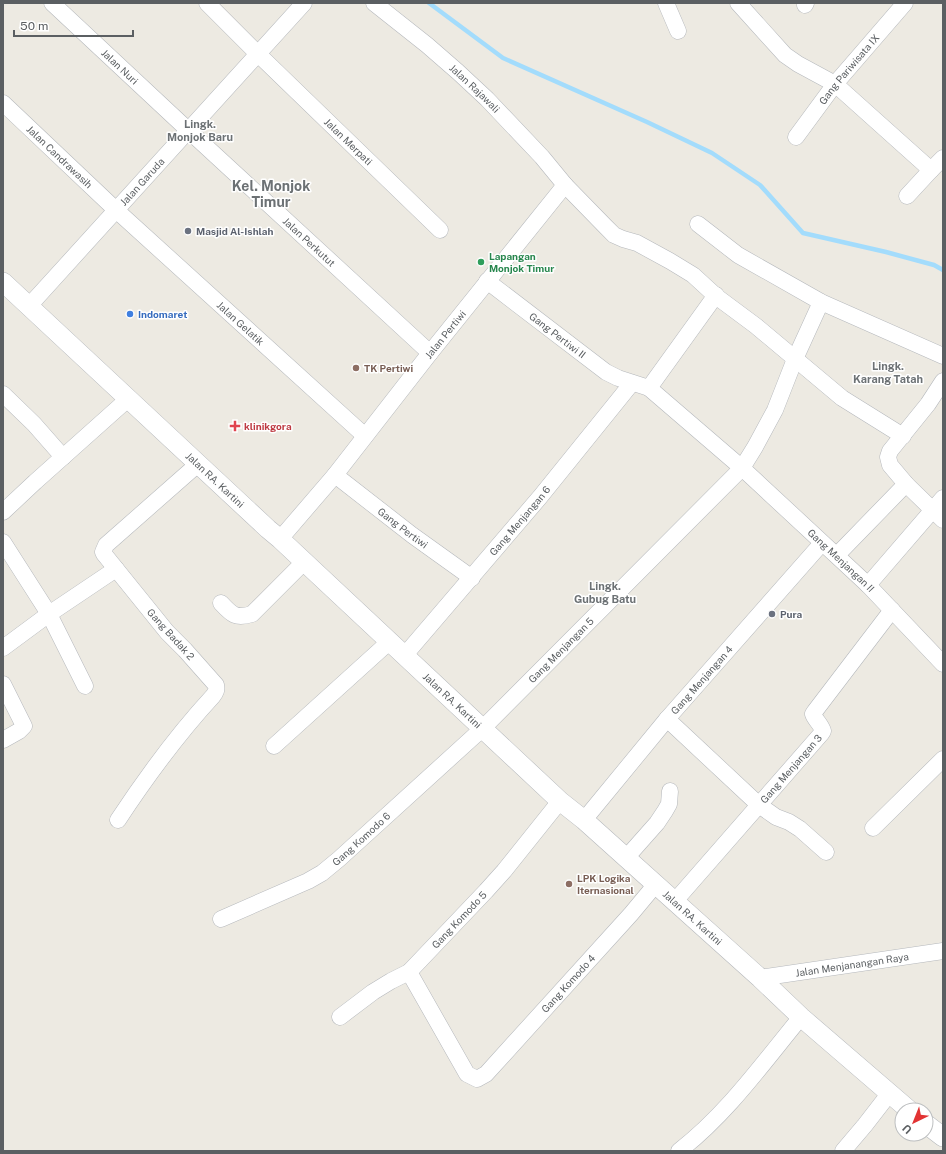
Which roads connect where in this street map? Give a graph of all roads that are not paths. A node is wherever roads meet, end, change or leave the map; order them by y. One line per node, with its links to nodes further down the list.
1 (52, 3): 12 (street, Jalan Nuri)
2 (207, 3): 9 (street, Jalan Merpati)
3 (304, 3): 9 (street, Jalan Garuda)
4 (374, 3): 16 (street, Jalan Rajawali)
5 (666, 3): 8 (street)
6 (738, 3): 10 (street)
7 (905, 3): 10 (street, Gang Pariwisata IX)
8 (678, 31)
9 (258, 54): 12 (street, Jalan Garuda); 20 (street, Jalan Merpati)
10 (835, 84): 13 (street, Gang Pariwisata IX); 15 (street)
11 (3, 103): 18 (street, Jalan Candrawasih)
12 (188, 130): 18 (street, Jalan Garuda); 26 (street, Jalan Perkutut)
13 (796, 137)
14 (943, 158): 15 (street)
15 (931, 170): 17 (street)
16 (565, 185): 21 (street, Jalan Pertiwi); 23 (street, Jalan Rajawali)
17 (907, 196)
18 (116, 210): 25 (street, Jalan Garuda); 34 (street, Jalan Gelatik)
19 (698, 224): 24 (street)
20 (440, 230)
21 (487, 281): 26 (street, Jalan Pertiwi); 30 (street, Gang Pertiwi II)
22 (3, 282): 25 (street, Jalan RA. Kartini)
23 (716, 295): 28 (street, Jalan Rajawali); 31 (street)
24 (821, 302): 27 (street); 28 (street, Gang Menjangan 5)
25 (29, 306): 33 (street, Jalan RA. Kartini)
26 (430, 353): 34 (street, Jalan Pertiwi)
27 (943, 356)
28 (795, 359): 35 (street, Jalan Rajawali); 38 (street, Gang Menjangan 5)
29 (943, 381): 35 (street)
30 (632, 384): 31 (street, Gang Pertiwi II); 49 (street, Gang Menjangan 6)
31 (649, 388): 38 (street, Gang Menjangan II)
32 (3, 394): 36 (street)
33 (128, 399): 36 (street); 37 (street, Jalan RA. Kartini)
34 (365, 436): 39 (street, Jalan Pertiwi)
35 (903, 436): 40 (street)
36 (63, 457): 42 (street)
37 (198, 464): 43 (street, Jalan RA. Kartini); 48 (street, Gang Badak 2)
38 (742, 468): 45 (street, Gang Menjangan II); 61 (street, Gang Menjangan 5)
39 (335, 475): 43 (street, Jalan Pertiwi); 49 (street, Gang Pertiwi)
40 (906, 484): 41 (street); 46 (street)
41 (940, 509): 50 (street)
42 (3, 512)
43 (280, 539): 47 (street, Jalan RA. Kartini)
44 (3, 542): 53 (street)
45 (822, 543): 46 (street, Gang Menjangan II); 60 (street, Gang Menjangan 4)
46 (837, 555): 50 (street, Gang Menjangan II)
47 (304, 562): 51 (street); 54 (street, Jalan RA. Kartini)
48 (116, 569): 53 (street); 68 (street, Gang Badak 2)
49 (472, 578): 56 (street, Gang Menjangan 6)
50 (868, 585): 52 (street, Gang Menjangan II)
51 (221, 603)
52 (892, 610): 57 (street, Gang Menjangan II); 67 (street, Gang Menjangan 3)
53 (49, 614): 55 (street); 59 (street)
54 (389, 642): 56 (street, Jalan RA. Kartini); 63 (street)
55 (3, 648)
56 (404, 656): 61 (street, Jalan RA. Kartini)
57 (941, 656)
58 (3, 684): 62 (street)
59 (85, 686)
60 (667, 719): 67 (street); 69 (street, Gang Menjangan 4)
61 (482, 729): 66 (street, Jalan RA. Kartini); 75 (street, Gang Komodo 6)
62 (3, 740)
63 (274, 746)
64 (943, 760): 70 (street)
65 (670, 792): 72 (street)
66 (560, 801): 69 (street, Jalan RA. Kartini); 77 (street, Gang Komodo 5)
67 (759, 805): 71 (street); 74 (street, Gang Menjangan 3)
68 (118, 820)
69 (584, 820): 72 (street, Jalan RA. Kartini)
70 (873, 828)
71 (826, 852)
72 (626, 858): 73 (street, Jalan RA. Kartini)
73 (656, 884): 74 (street, Jalan RA. Kartini); 77 (street, Gang Komodo 4)
74 (675, 901): 78 (street, Jalan RA. Kartini)
75 (221, 919)
76 (943, 951): 78 (street, Jalan Menjanangan Raya)
77 (409, 972): 79 (street, Gang Komodo 5)
78 (760, 978): 80 (street, Jalan RA. Kartini)
79 (340, 1017)
80 (801, 1017): 81 (street, Jalan RA. Kartini); 85 (street)
81 (889, 1094): 82 (street, Jalan RA. Kartini); 86 (street)
82 (899, 1102)
83 (934, 1130): 84 (street)
84 (943, 1137)
85 (679, 1151)
86 (843, 1151)

